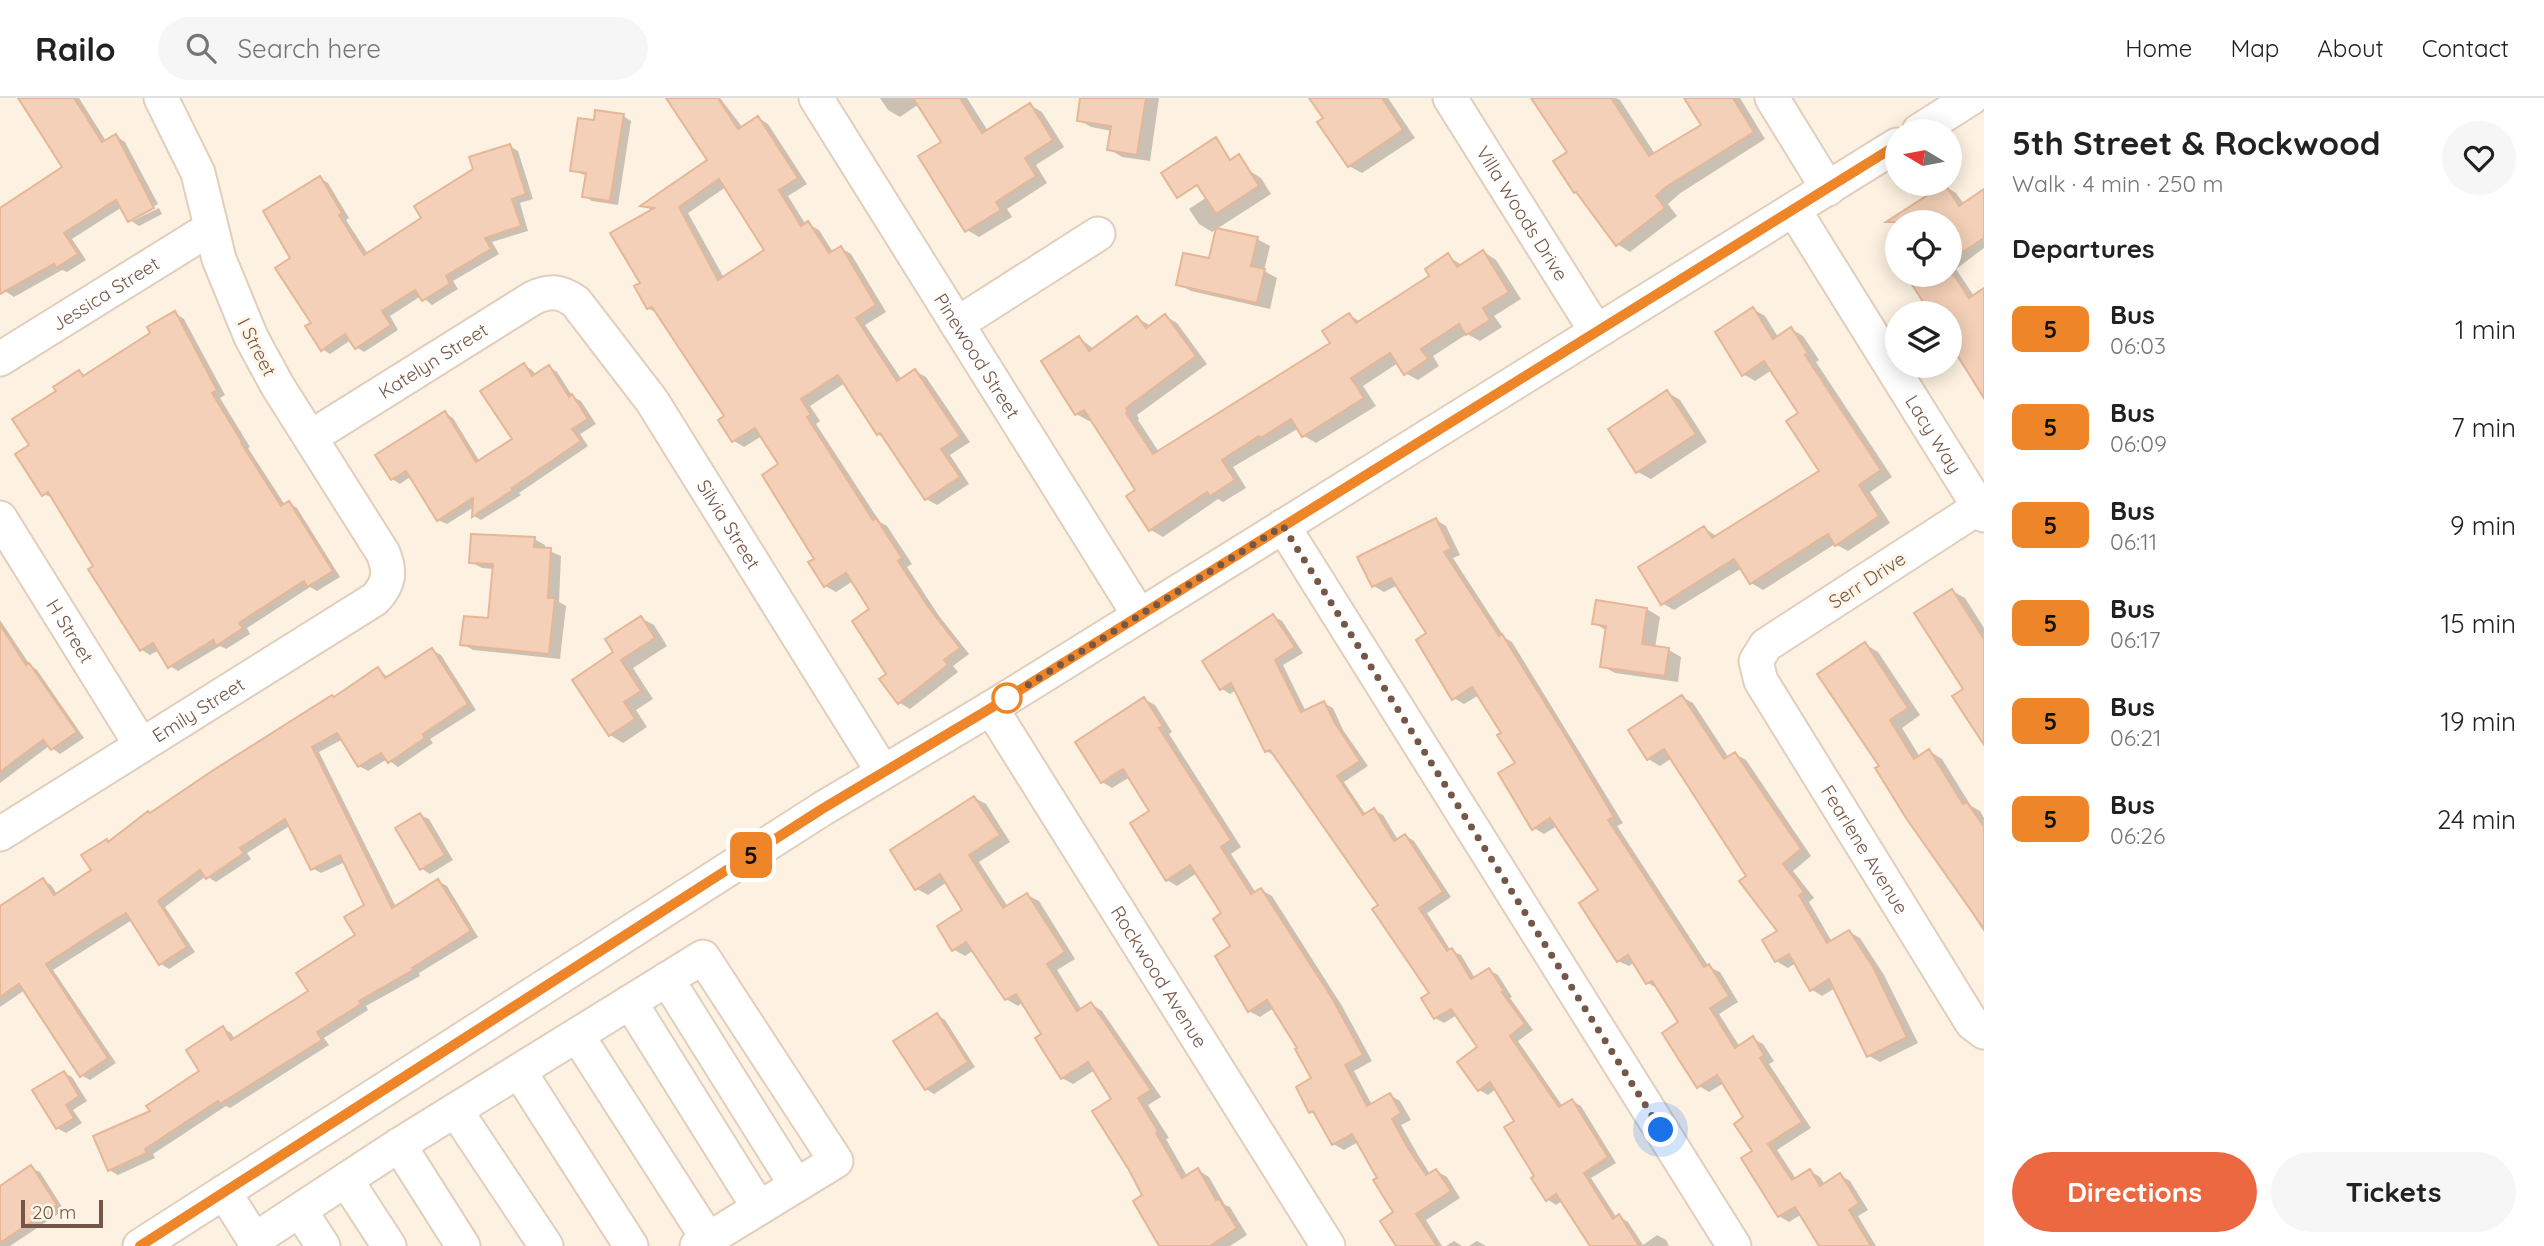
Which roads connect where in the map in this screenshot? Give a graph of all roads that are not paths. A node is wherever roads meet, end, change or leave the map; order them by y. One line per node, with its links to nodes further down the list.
1 (162, 98): 10 (street, I Street)
2 (816, 98): 13 (street, Pinewood Street)
3 (1450, 98): 14 (street, Villa Woods Drive)
4 (1772, 98): 8 (street)
5 (1971, 98): 6 (street)
6 (1938, 119)
7 (1885, 153): 8 (street)
8 (1828, 189): 9 (street)
9 (1794, 211): 14 (street); 17 (street, Lacy Way)
10 (211, 228): 15 (street, Jessica Street); 16 (street, I Street)
11 (1098, 234): 13 (street)
12 (555, 292): 16 (street, Katelyn Street); 25 (street, Silvia Street)
13 (957, 324): 21 (street, Pinewood Street)
14 (1595, 331): 19 (street)
15 (0, 359)
16 (311, 437): 20 (street, I Street)
17 (1982, 508): 22 (street, Serr Drive)
18 (0, 518): 24 (street, H Street)
19 (1283, 526): 21 (street); 49 (street)
20 (388, 578): 24 (street, Emily Street)
21 (1139, 615): 23 (street)
22 (1756, 661): 29 (street, Fearlene Avenue)
23 (991, 708): 25 (street); 48 (street, Rockwood Avenue)
24 (141, 745): 26 (street, Emily Street)
25 (883, 772): 36 (street)
26 (0, 834)
27 (667, 979): 28 (street); 35 (street); 35 (street)
28 (630, 1002): 30 (street); 37 (street)
29 (1984, 1032)
30 (577, 1035): 31 (street); 41 (street)
31 (519, 1071): 32 (street); 47 (street)
32 (456, 1111): 33 (street); 46 (street)
33 (399, 1145): 34 (street); 45 (street)
34 (346, 1180): 38 (street); 44 (street)
35 (796, 1185): 37 (street)
36 (224, 1192): 39 (street); 40 (street)
37 (759, 1208): 41 (street)
38 (301, 1212): 40 (street); 43 (street)
39 (186, 1233): 42 (street)
40 (256, 1243)
41 (703, 1243)
42 (140, 1246)
43 (323, 1246)
44 (389, 1246)
45 (463, 1246)
46 (547, 1246)
47 (631, 1246)
48 (1328, 1246)
49 (1734, 1246)

